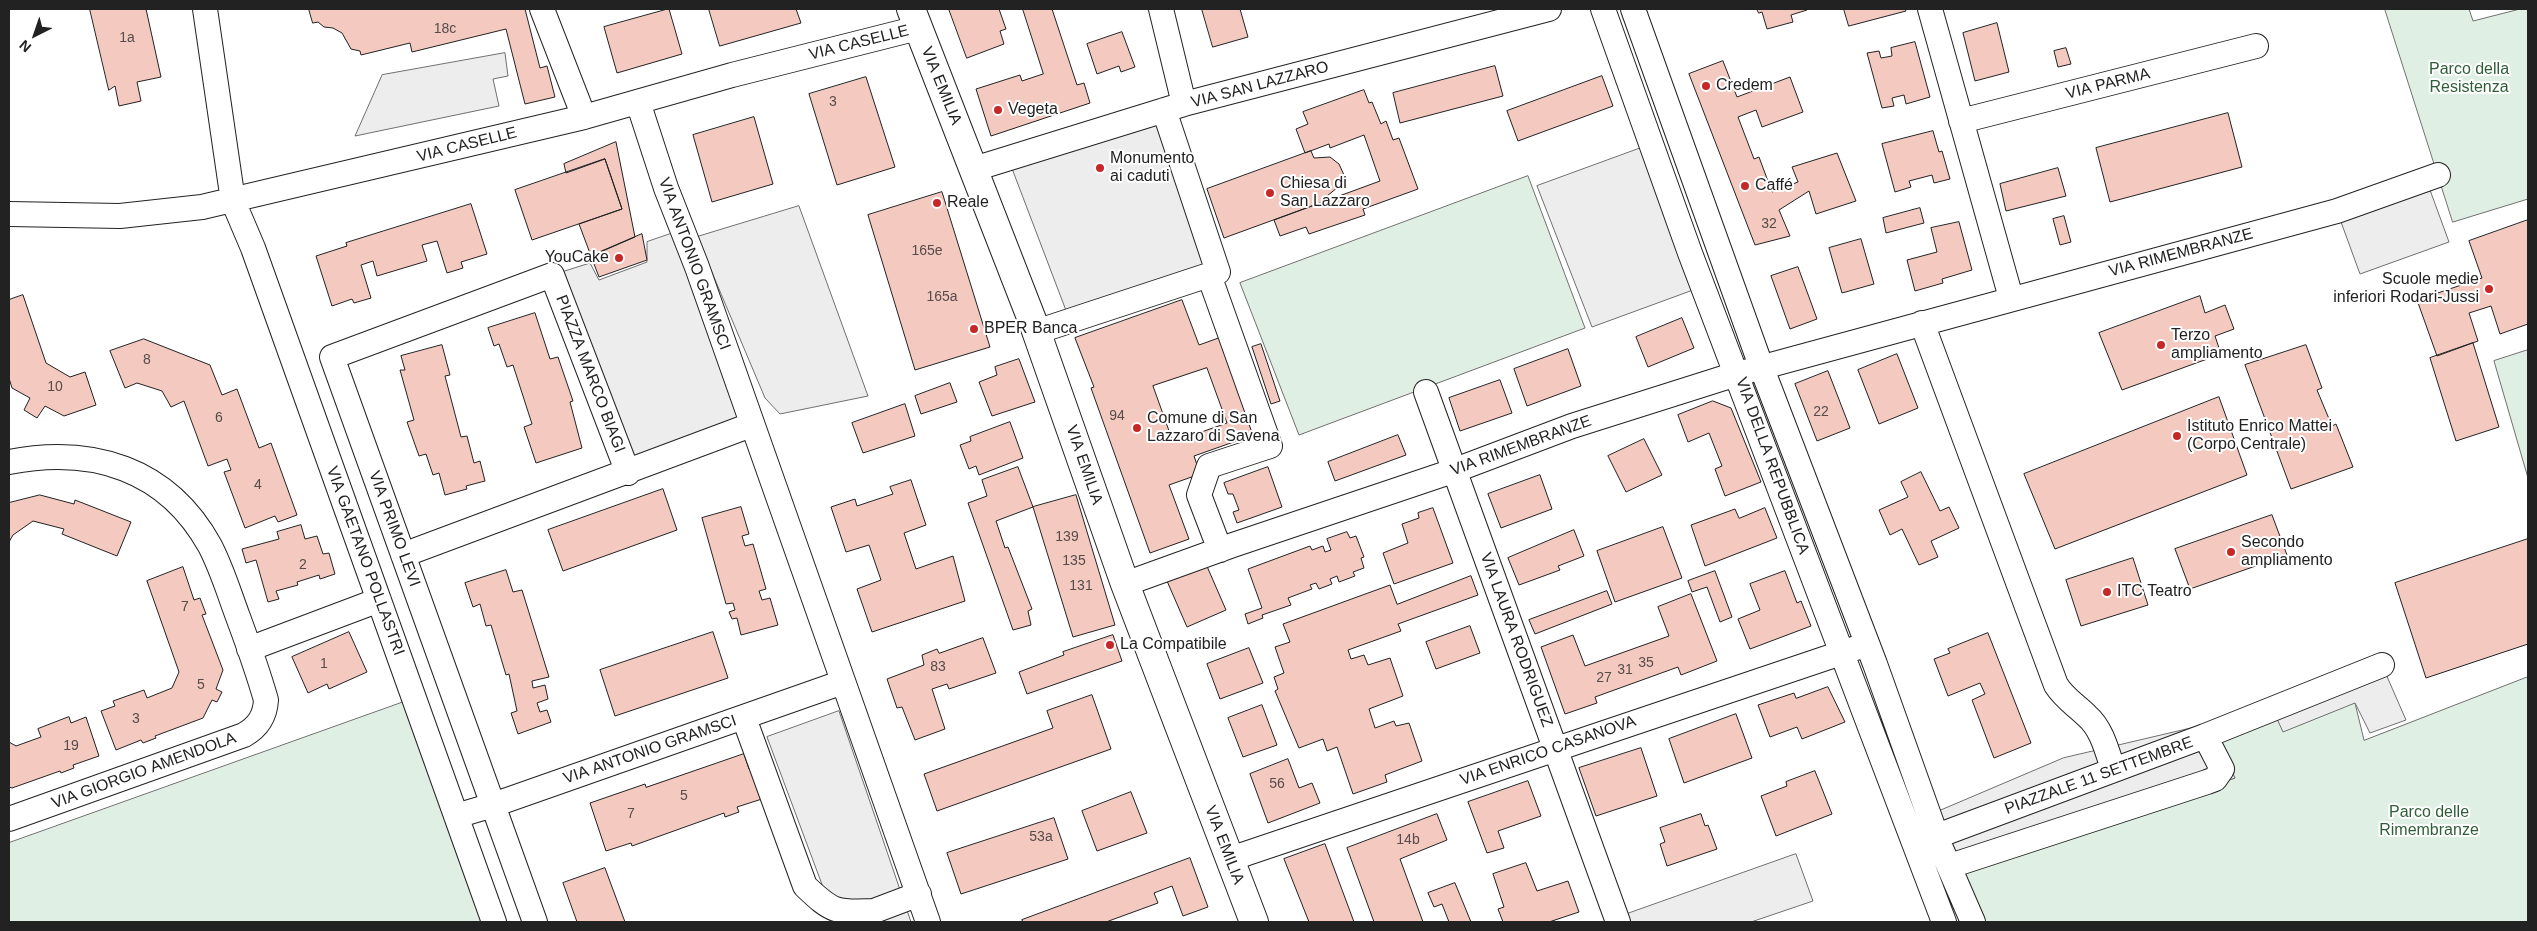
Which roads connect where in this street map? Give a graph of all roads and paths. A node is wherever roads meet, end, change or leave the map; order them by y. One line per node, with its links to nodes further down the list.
1 (205, 9): 16 (street, VIA GAETANO POLLASTRI)
2 (542, 9): 12 (street)
3 (1161, 9): 11 (street)
4 (1548, 9): 11 (street, VIA SAN LAZZARO)
5 (1603, 9): 24 (street, VIA DELLA REPUBBLICA)
6 (1633, 9): 23 (street, VIA DELLA REPUBBLICA)
7 (1930, 9): 13 (street)
8 (914, 19): 10 (street, VIA CASELLE); 14 (main road, VIA EMILIA)
9 (2256, 46): 13 (street, VIA PARMA)
10 (638, 102): 12 (street, VIA CASELLE); 26 (street, VIA ANTONIO GRAMSCI)
11 (1174, 107): 14 (street, VIA SAN LAZZARO); 19 (street)
12 (584, 117): 16 (street, VIA CASELLE)
13 (1961, 121): 20 (street)
14 (974, 169): 22 (main road, VIA EMILIA)
15 (2438, 175): 20 (street, VIA RIMEMBRANZE)
16 (233, 201): 17 (street, VIA CASELLE); 33 (street, VIA GAETANO POLLASTRI)
17 (9, 214)
18 (552, 275): 29 (street, PIAZZA MARCO BIAGI); 31 (street, VIA PRIMO LEVI)
19 (1209, 275): 22 (street); 30 (street)
20 (2010, 298): 21 (street, VIA RIMEMBRANZE)
21 (1922, 322): 23 (street, VIA RIMEMBRANZE); 42 (street)
22 (1036, 332): 32 (main road, VIA EMILIA)
23 (1761, 366): 24 (street, VIA RIMEMBRANZE); 34 (street, VIA DELLA REPUBBLICA)
24 (1737, 374): 28 (street, VIA RIMEMBRANZE); 36 (street, VIA DELLA REPUBBLICA)
25 (1426, 392): 28 (street, VIA LAURA RODRIGUEZ)
26 (751, 425): 29 (street); 38 (street, VIA ANTONIO GRAMSCI)
27 (9, 462): 35 (street, VIA GIORGIO AMENDOLA)
28 (1453, 471): 30 (street, VIA RIMEMBRANZE); 41 (street, VIA LAURA RODRIGUEZ)
29 (628, 473): 31 (street)
30 (1220, 550): 32 (street, VIA RIMEMBRANZE)
31 (403, 555): 43 (street, VIA PRIMO LEVI)
32 (1125, 584): 48 (main road, VIA EMILIA)
33 (379, 600): 35 (street); 44 (street, VIA GAETANO POLLASTRI)
34 (1867, 644): 36 (street, VIA ENRICO CASANOVA); 46 (street, VIA DELLA REPUBBLICA)
35 (249, 648): 45 (street, VIA GIORGIO AMENDOLA)
36 (1841, 653): 41 (street, VIA ENRICO CASANOVA); 47 (street, VIA DELLA REPUBBLICA)
37 (2382, 665): 40 (street)
38 (843, 682): 39 (street, VIA ANTONIO GRAMSCI); 50 (street, VIA ANTONIO GRAMSCI)
39 (744, 718): 43 (street, VIA ANTONIO GRAMSCI); 49 (street)
40 (2205, 736): 42 (street, PIAZZALE 11 SETTEMBRE); 46 (street, PIAZZALE 11 SETTEMBRE)
41 (1556, 748): 48 (street, VIA ENRICO CASANOVA); 57 (street, VIA LAURA RODRIGUEZ)
42 (2113, 769): 46 (street, PIAZZALE 11 SETTEMBRE)
43 (493, 805): 44 (street, VIA ANTONIO GRAMSCI); 53 (street, VIA PRIMO LEVI)
44 (456, 816): 52 (street, VIA GAETANO POLLASTRI)
45 (9, 819)
46 (1942, 849): 47 (street, PIAZZALE 11 SETTEMBRE); 59 (street, VIA DELLA REPUBBLICA)
47 (1918, 854): 58 (street, VIA DELLA REPUBBLICA)
48 (1230, 859): 56 (main road, VIA EMILIA)
49 (805, 886): 51 (street); 54 (street)
50 (919, 894): 51 (street); 55 (street, VIA ANTONIO GRAMSCI)
51 (865, 917)
52 (494, 922)
53 (535, 922)
54 (818, 922)
55 (928, 922)
56 (1254, 922)
57 (1618, 922)
58 (1944, 922)
59 (1973, 922)

